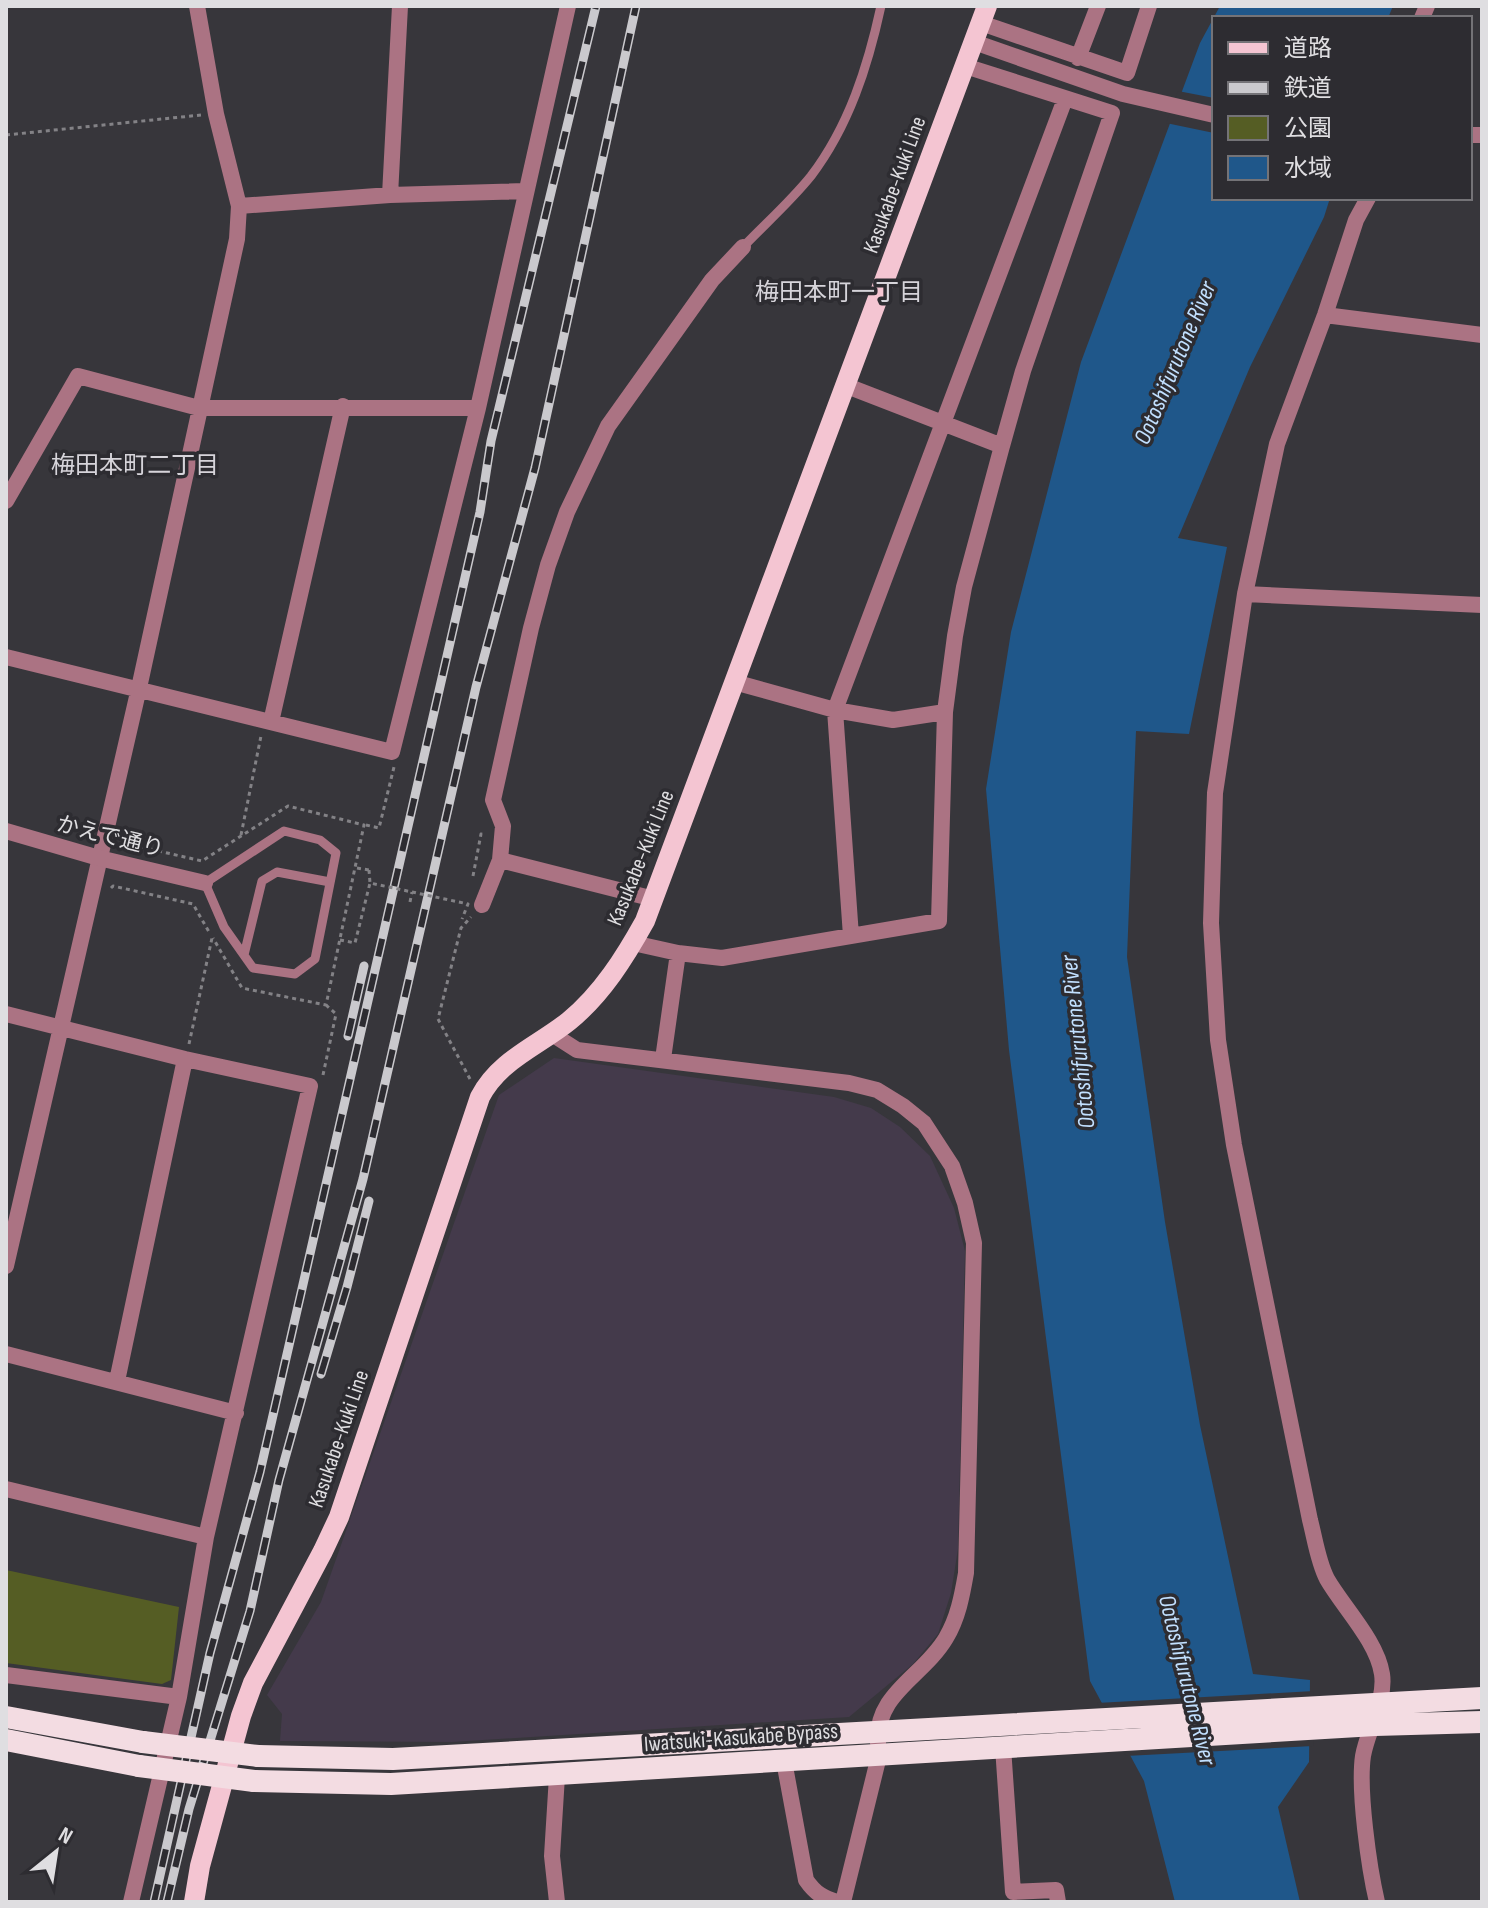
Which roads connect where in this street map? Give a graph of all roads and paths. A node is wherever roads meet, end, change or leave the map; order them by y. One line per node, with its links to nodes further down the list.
1 (197, 6): 11 (street)
2 (400, 6): 15 (street)
3 (568, 6): 14 (street)
4 (881, 6): 18 (lane)
5 (1098, 6): 8 (street)
6 (1149, 6): 8 (street)
7 (981, 24): 8 (street); 9 (main road, Kasukabe-Kuki Line); 12 (street)
8 (1078, 58)
9 (965, 66): 10 (street); 21 (main road, Kasukabe-Kuki Line)
10 (1065, 99): 25 (street); 26 (street)
11 (216, 114): 13 (path); 17 (street)
12 (1212, 115)
13 (6, 135)
14 (525, 191): 15 (street); 24 (street)
15 (390, 195): 17 (street)
16 (1367, 200): 19 (street)
17 (239, 206): 23 (street)
18 (743, 247): 41 (street)
19 (1325, 315): 20 (street); 28 (street)
20 (1482, 335)
21 (847, 386): 25 (street); 31 (main road, Kasukabe-Kuki Line)
22 (343, 406): 23 (street); 24 (street); 35 (street)
23 (199, 408): 27 (street); 32 (street)
24 (478, 408): 36 (street)
25 (943, 423): 26 (street); 33 (street)
26 (1002, 446): 34 (street)
27 (6, 501)
28 (1245, 594): 29 (street); 75 (street)
29 (1482, 605)
30 (6, 657): 32 (street)
31 (734, 682): 33 (street); 47 (main road, Kasukabe-Kuki Line)
32 (139, 688): 35 (street); 40 (street)
33 (835, 710): 34 (street); 52 (street)
34 (945, 712): 52 (street)
35 (268, 722): 36 (street); 39 (path)
36 (392, 752): 37 (path)
37 (364, 825)
38 (6, 831): 40 (street, かえで通り)
39 (241, 836)
40 (99, 858): 44 (street, かえで通り); 59 (street)
41 (500, 860): 47 (street); 49 (street)
42 (355, 867): 45 (path, bridge)
43 (330, 882): 44 (lane); 56 (lane); 56 (lane)
44 (205, 883): 51 (lane)
45 (370, 883): 46 (path, bridge); 53 (path)
46 (412, 892): 48 (path, bridge); 50 (path, bridge)
47 (654, 899): 54 (main road, Kasukabe-Kuki Line)
48 (410, 902)
49 (482, 905): 50 (path)
50 (468, 920): 64 (path)
51 (224, 927): 56 (lane); 61 (path)
52 (851, 936): 55 (street)
53 (340, 940)
54 (633, 943): 55 (street); 60 (main road, Kasukabe-Kuki Line)
55 (678, 953): 62 (street)
56 (244, 955)
57 (326, 1005): 63 (path)
58 (6, 1014): 59 (street)
59 (61, 1027): 61 (street); 65 (street)
60 (552, 1034): 62 (street); 64 (main road, Kasukabe-Kuki Line)
61 (185, 1059): 63 (street); 68 (street)
62 (663, 1059): 78 (street)
63 (310, 1086): 69 (street)
64 (480, 1097): 86 (main road, Kasukabe-Kuki Line)
65 (10, 1235): 66 (street)
66 (6, 1266)
67 (6, 1354): 68 (street)
68 (117, 1381): 69 (street)
69 (236, 1413): 71 (street)
70 (6, 1489): 71 (street)
71 (206, 1537): 73 (street)
72 (6, 1675): 73 (street)
73 (179, 1697): 85 (street)
74 (1482, 1698): 75 (highway, Iwatsuki-Kasukabe Bypass)
75 (1376, 1715): 77 (highway, Iwatsuki-Kasukabe Bypass); 79 (highway, Iwatsuki-Kasukabe Bypass); 90 (street)
76 (6, 1717): 78 (highway, Iwatsuki-Kasukabe Bypass, bridge)
77 (1482, 1722)
78 (877, 1731): 79 (highway, Iwatsuki-Kasukabe Bypass); 82 (street)
79 (1094, 1732): 81 (highway, Iwatsuki-Kasukabe Bypass)
80 (6, 1740): 84 (highway, Iwatsuki-Kasukabe Bypass, bridge)
81 (1003, 1747): 82 (highway, Iwatsuki-Kasukabe Bypass); 89 (street)
82 (879, 1756): 83 (highway, Iwatsuki-Kasukabe Bypass); 88 (street)
83 (784, 1761): 84 (highway, Iwatsuki-Kasukabe Bypass); 88 (street)
84 (557, 1776): 87 (street)
85 (131, 1902)
86 (194, 1902)
87 (557, 1902)
88 (840, 1902)
89 (1058, 1902)
90 (1377, 1902)

